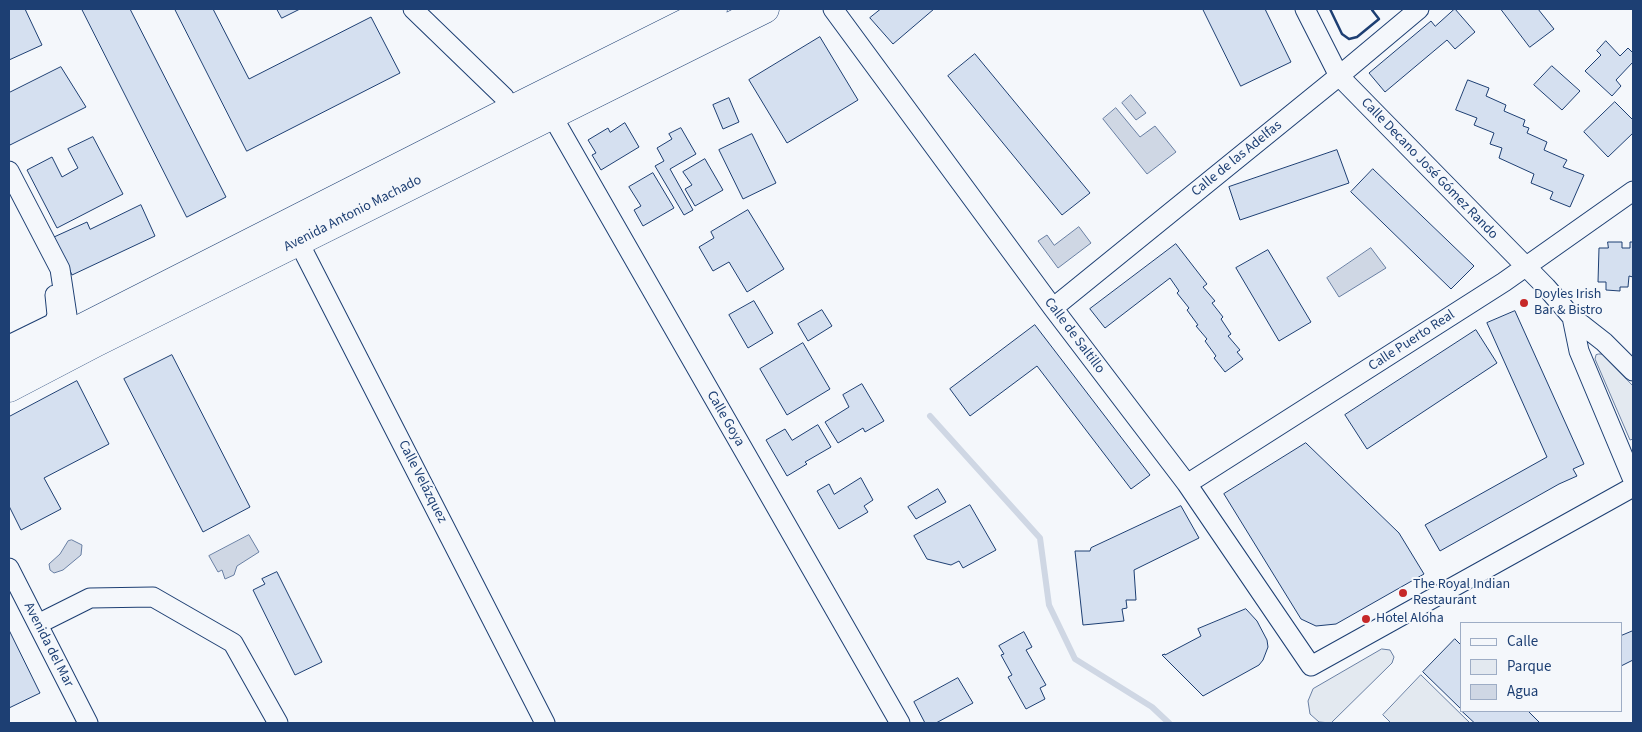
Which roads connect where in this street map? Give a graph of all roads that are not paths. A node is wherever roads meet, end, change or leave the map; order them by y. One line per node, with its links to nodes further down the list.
1 (413, 9): 9 (street)
2 (713, 9): 7 (main road)
3 (764, 9): 7 (main road)
4 (833, 9): 16 (street, Calle de Saltillo)
5 (1305, 9): 8 (street, Calle Decano José Gómez Rando)
6 (1420, 9): 8 (street, Calle de las Adelfas)
7 (693, 31): 9 (main road, Avenida Antonio Machado); 10 (main road, Avenida Antonio Machado)
8 (1339, 76): 15 (street, Calle Decano José Gómez Rando); 16 (street, Calle de las Adelfas)
9 (510, 110): 13 (main road, Avenida Antonio Machado)
10 (551, 114): 13 (main road, Avenida Antonio Machado); 31 (street, Calle Goya)
11 (9, 171): 18 (street)
12 (1633, 191): 15 (street, Calle Puerto Real)
13 (294, 232): 18 (main road, Avenida Antonio Machado); 30 (street, Calle Velázquez)
14 (46, 268): 19 (street)
15 (1525, 268): 17 (street, Calle Decano José Gómez Rando); 24 (street, Calle Puerto Real)
16 (1052, 308): 24 (street, Calle de Saltillo)
17 (1572, 317): 21 (street, Calle Decano José Gómez Rando); 23 (street, Calle Decano José Gómez Rando)
18 (84, 337): 20 (main road, Avenida Antonio Machado); 22 (main road, Avenida Antonio Machado)
19 (9, 345)
20 (9, 365)
21 (1633, 371)
22 (9, 388)
23 (1633, 480)
24 (1187, 484): 25 (street, Calle de Saltillo)
25 (1633, 487)
26 (9, 568): 27 (street, Avenida del Mar)
27 (38, 624): 28 (street, Avenida del Mar); 29 (street)
28 (88, 723)
29 (278, 723)
30 (545, 723)
31 (900, 723)

